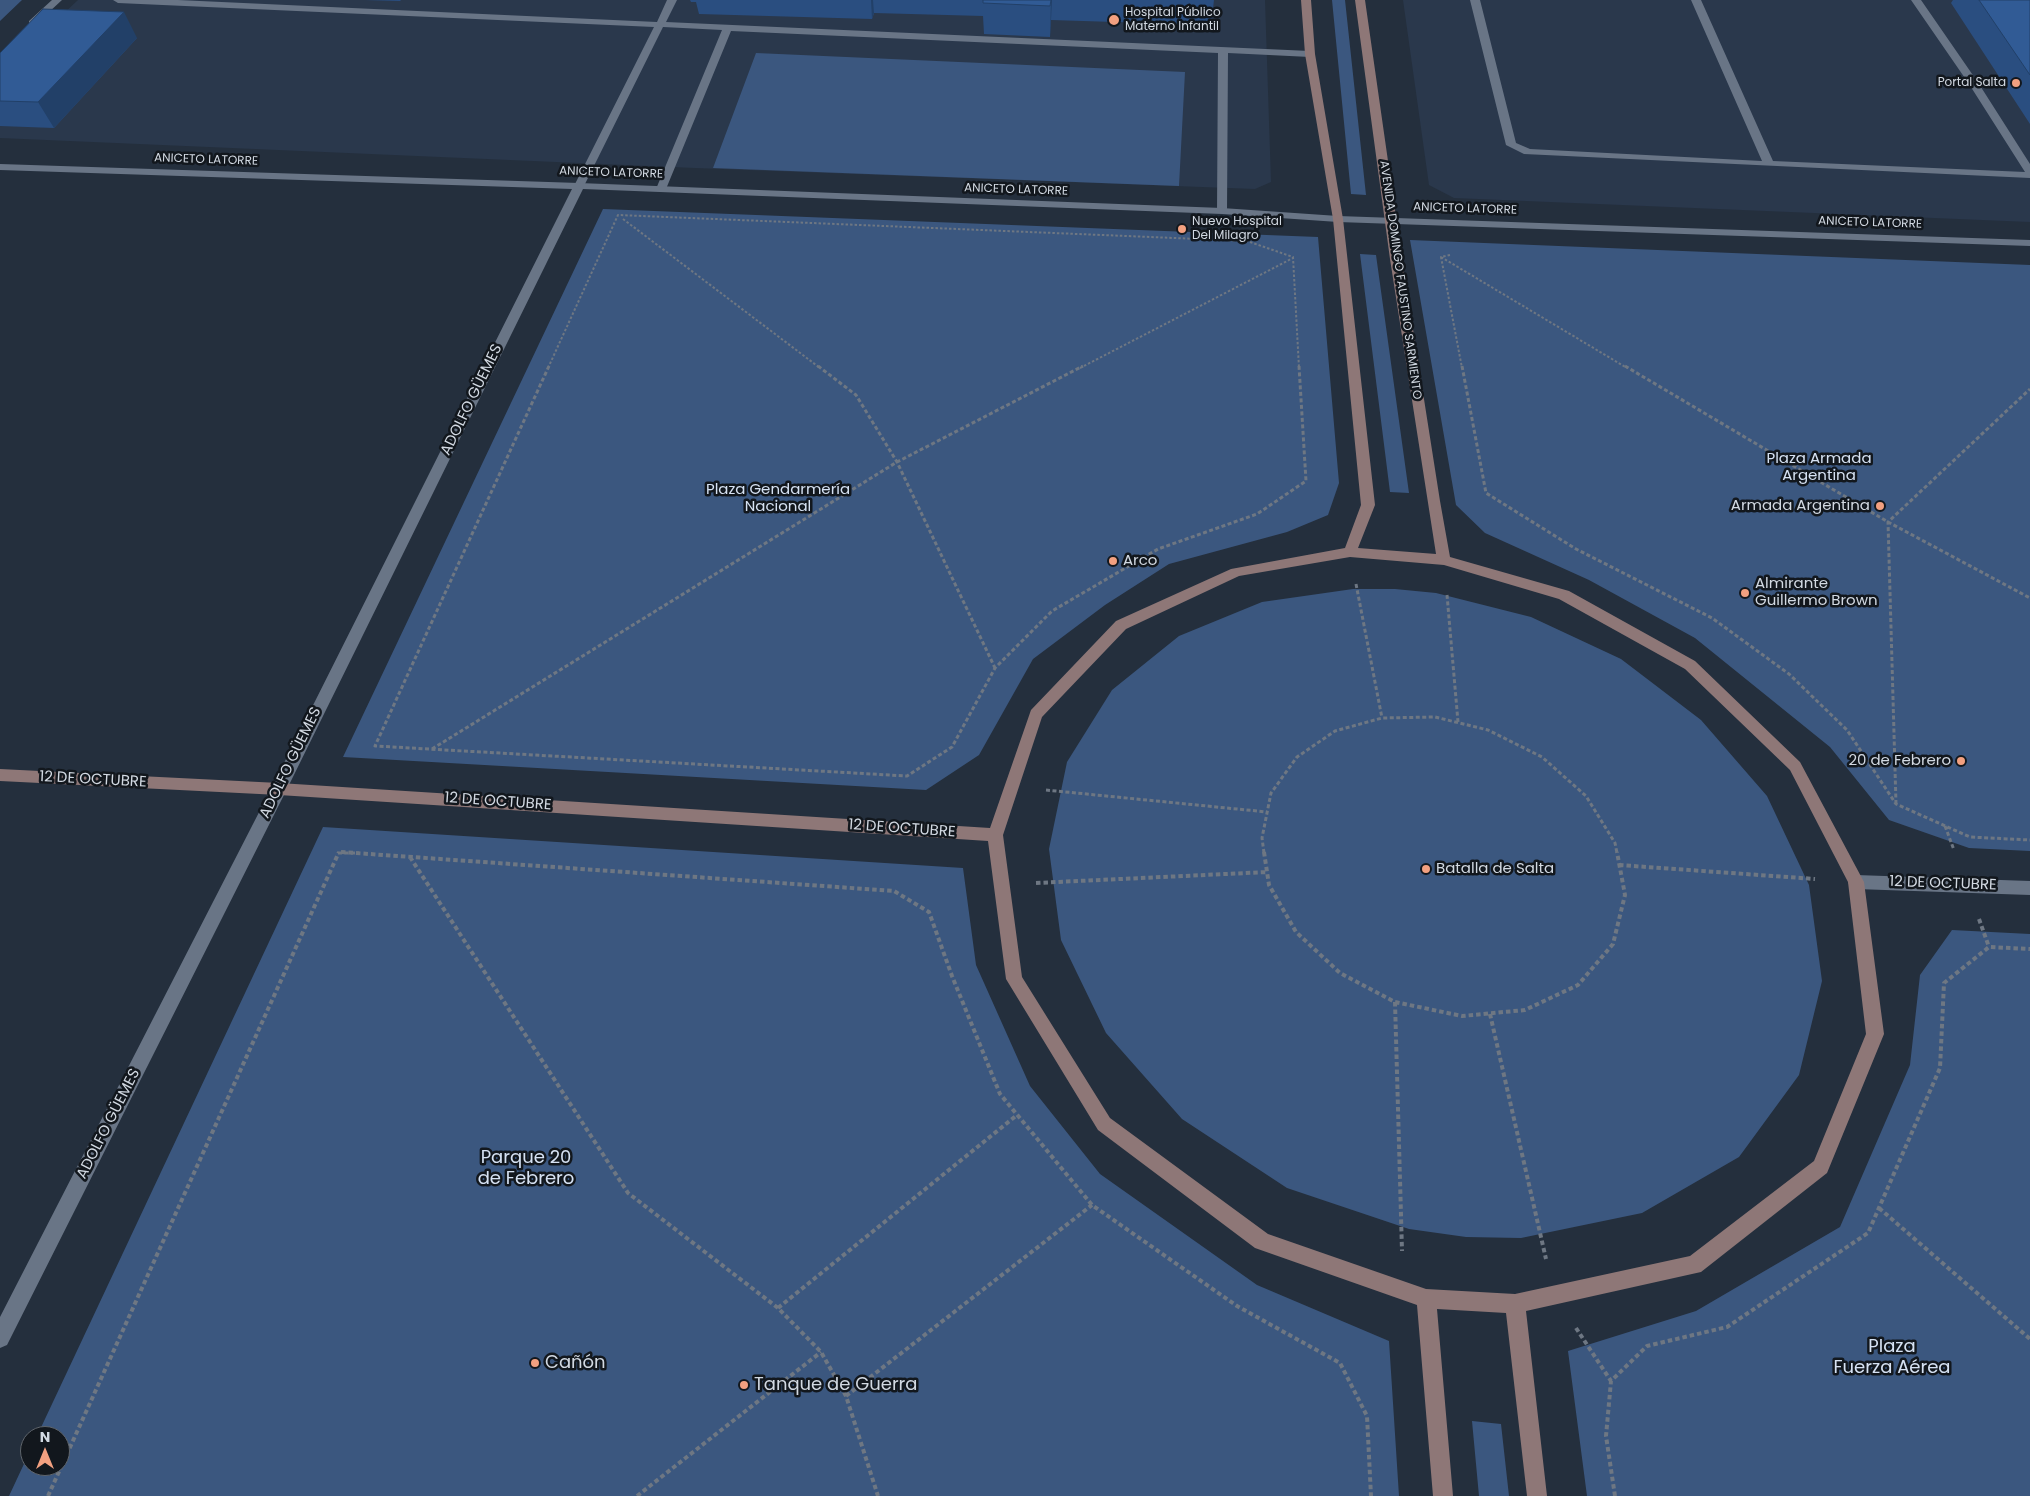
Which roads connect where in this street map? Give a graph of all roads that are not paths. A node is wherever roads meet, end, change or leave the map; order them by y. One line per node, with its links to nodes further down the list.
1 (57, 0): 10 (street)
2 (118, 0): 9 (street)
3 (672, 0): 9 (street, ADOLFO GÜEMES)
4 (1306, 0): 13 (main road)
5 (1360, 0): 21 (main road, AVENIDA DOMINGO FAUSTINO SARMIENTO)
6 (1475, 0): 14 (street)
7 (1696, 0): 14 (street)
8 (1916, 0): 16 (street)
9 (660, 24): 11 (street); 17 (street, ADOLFO GÜEMES)
10 (28, 27)
11 (728, 27): 12 (street); 18 (street)
12 (1223, 50): 13 (street); 19 (street)
13 (1310, 54): 20 (main road)
14 (1769, 164): 16 (street)
15 (0, 167): 17 (street, ANICETO LATORRE)
16 (2030, 174)
17 (579, 186): 18 (street, ANICETO LATORRE); 26 (street, ADOLFO GÜEMES)
18 (661, 189): 19 (street, ANICETO LATORRE)
19 (1222, 211): 20 (street, ANICETO LATORRE)
20 (1338, 219): 21 (street, ANICETO LATORRE); 23 (main road)
21 (1391, 220): 22 (street, ANICETO LATORRE); 24 (main road, AVENIDA DOMINGO FAUSTINO SARMIENTO)
22 (2030, 242)
23 (1350, 552): 24 (main road); 27 (main road)
24 (1444, 560): 28 (main road)
25 (0, 775): 26 (main road, 12 DE OCTUBRE)
26 (279, 789): 27 (main road, 12 DE OCTUBRE); 32 (street, ADOLFO GÜEMES)
27 (995, 835): 30 (main road)
28 (1856, 882): 29 (street, 12 DE OCTUBRE); 31 (main road)
29 (2030, 888)
30 (1426, 1299): 31 (main road); 33 (main road)
31 (1515, 1304): 34 (main road)
32 (0, 1338)
33 (1443, 1496)
34 (1537, 1496)

